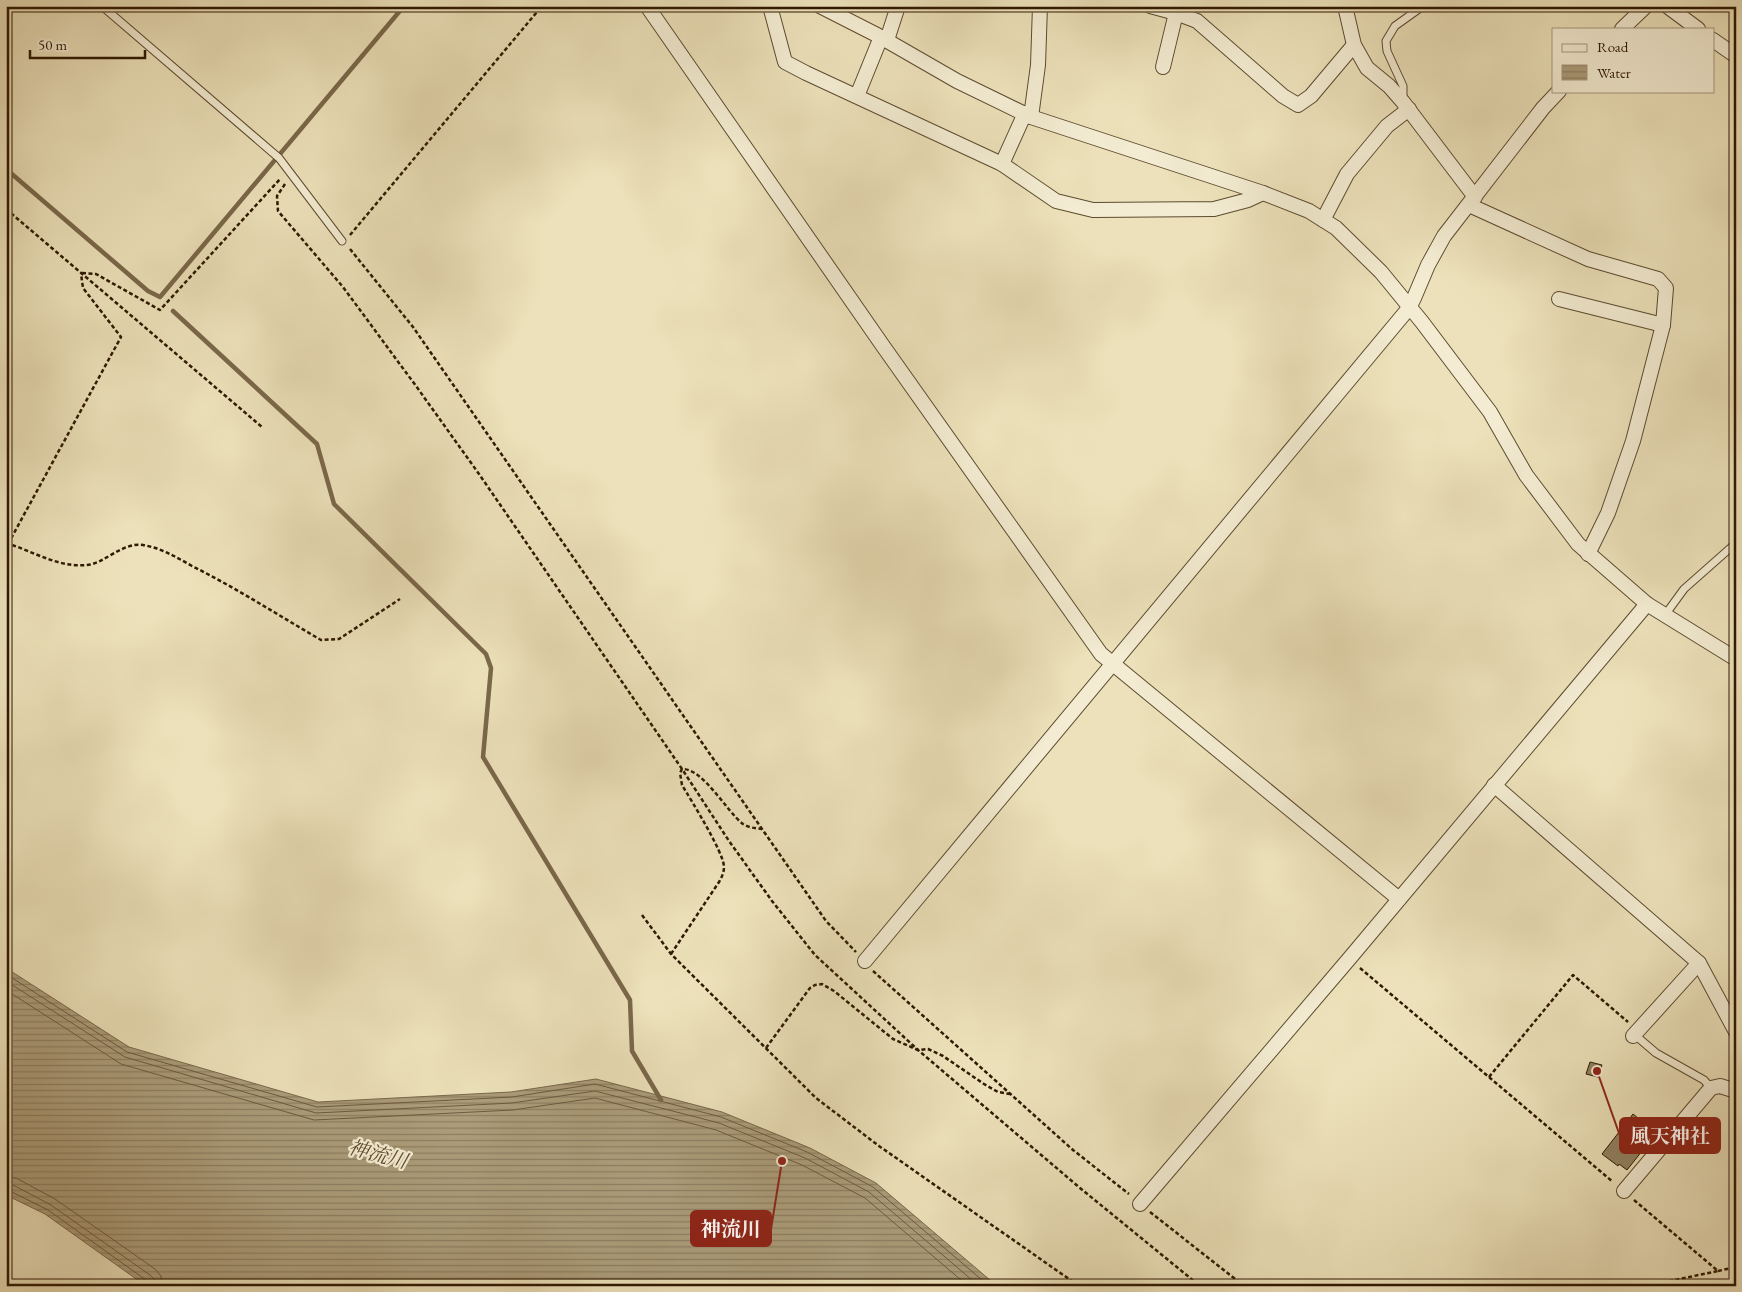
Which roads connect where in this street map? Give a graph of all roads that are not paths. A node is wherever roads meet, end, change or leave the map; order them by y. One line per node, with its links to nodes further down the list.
1 (102, 6): 28 (lane)
2 (647, 6): 37 (street)
3 (770, 6): 21 (street)
4 (820, 6): 15 (street)
5 (898, 6): 15 (street)
6 (1040, 6): 23 (street)
7 (1150, 6): 12 (street)
8 (1345, 6): 17 (street)
9 (1423, 6): 22 (lane)
10 (1646, 6): 13 (street)
11 (1667, 6): 14 (street)
12 (1176, 13): 17 (street); 19 (street)
13 (1623, 28)
14 (1697, 28)
15 (884, 39): 21 (street); 23 (street)
16 (1714, 41): 18 (street)
17 (1354, 45): 22 (street)
18 (1736, 56)
19 (1163, 67)
20 (1558, 92): 26 (street)
21 (857, 96): 24 (street)
22 (1406, 105): 26 (street); 27 (street)
23 (1028, 115): 24 (street); 25 (street)
24 (1002, 164): 25 (street)
25 (1263, 193): 27 (street)
26 (1472, 201): 30 (street); 31 (street)
27 (1323, 220): 30 (street)
28 (342, 240)
29 (1559, 299): 31 (street)
30 (1408, 308): 33 (street); 37 (street)
31 (1663, 325): 33 (street)
32 (1736, 543): 35 (lane)
33 (1588, 554): 34 (street)
34 (1646, 604): 35 (street); 38 (street)
35 (1665, 615): 36 (street)
36 (1736, 659)
37 (1113, 663): 39 (street); 40 (street)
38 (1494, 785): 39 (street); 41 (street)
39 (1399, 899): 47 (street)
40 (865, 961)
41 (1699, 963): 42 (street); 43 (street)
42 (1736, 1032)
43 (1635, 1034): 44 (lane)
44 (1711, 1088): 45 (street); 46 (street)
45 (1736, 1091)
46 (1624, 1191)
47 (1140, 1204)

